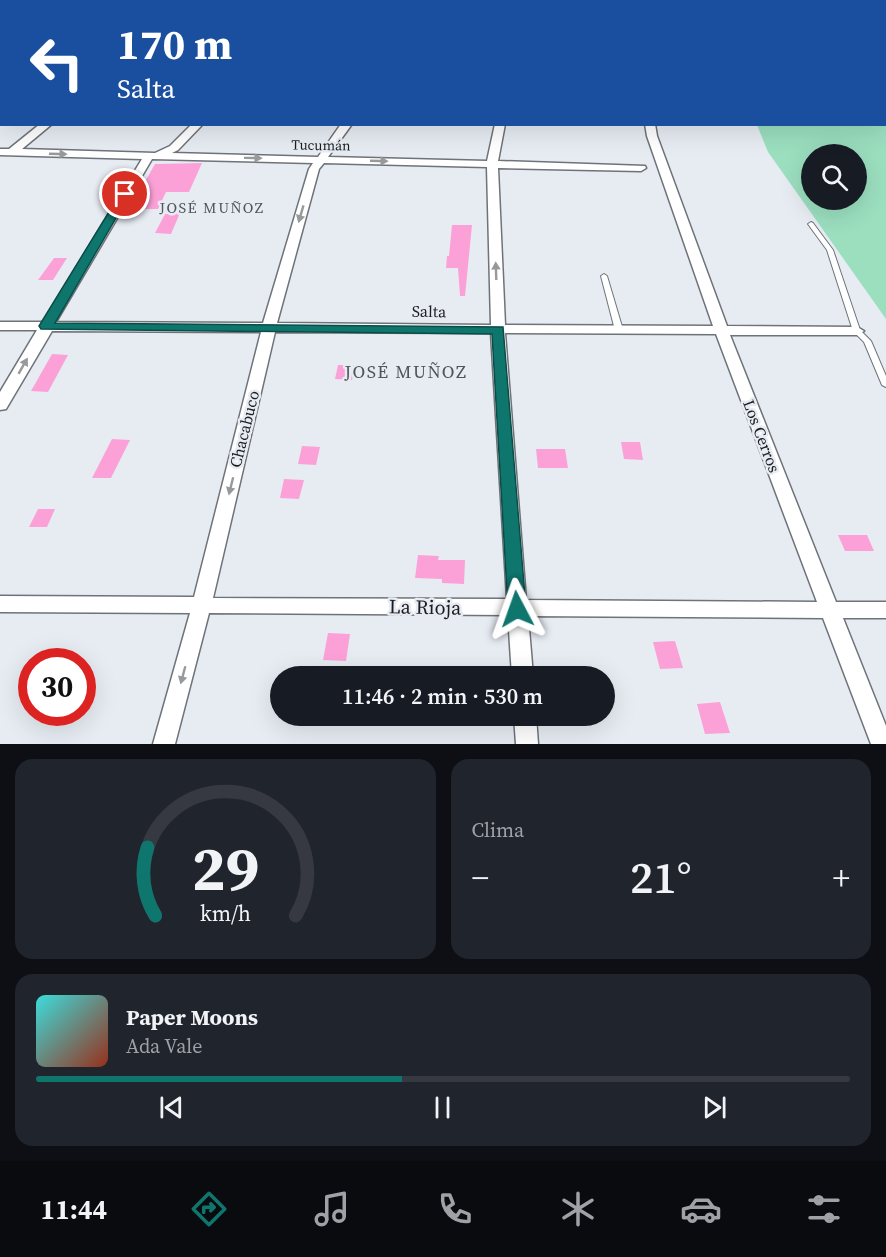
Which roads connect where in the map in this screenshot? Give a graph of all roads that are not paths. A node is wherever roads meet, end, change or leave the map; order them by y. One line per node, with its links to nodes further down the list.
1 (44, 126): 6 (street)
2 (196, 126): 7 (street)
3 (346, 126): 8 (street, Chacabuco)
4 (500, 126): 9 (street)
5 (650, 126): 18 (street, Los Cerros)
6 (6, 152): 7 (street, Tucumán, one-way to 7)
7 (152, 157): 8 (street, Tucumán, one-way to 8); 14 (street)
8 (321, 159): 9 (street, Tucumán, one-way to 9); 15 (street, Chacabuco, one-way to 15)
9 (492, 164): 10 (street, Tucumán); 16 (street, one-way to 9)
10 (641, 168)
11 (811, 224): 19 (lane)
12 (604, 276): 17 (lane)
13 (0, 326): 14 (street, Salta)
14 (46, 326): 15 (street, Salta); 21 (street, one-way to 14)
15 (269, 327): 16 (street, Salta); 23 (street, Chacabuco, one-way to 23)
16 (498, 330): 17 (street, Salta); 24 (street)
17 (619, 330): 18 (street, Salta)
18 (721, 330): 19 (street, Salta); 25 (street, Los Cerros)
19 (857, 332): 20 (lane)
20 (886, 385)
21 (0, 405)
22 (0, 604): 23 (street, La Rioja)
23 (202, 604): 24 (street, La Rioja); 29 (street, Chacabuco, one-way to 29)
24 (517, 609): 25 (street, La Rioja); 27 (street)
25 (830, 610): 26 (street, La Rioja); 31 (street, Los Cerros)
26 (886, 610)
27 (521, 666)
28 (526, 726): 30 (street)
29 (164, 744)
30 (527, 744)
31 (882, 744)

